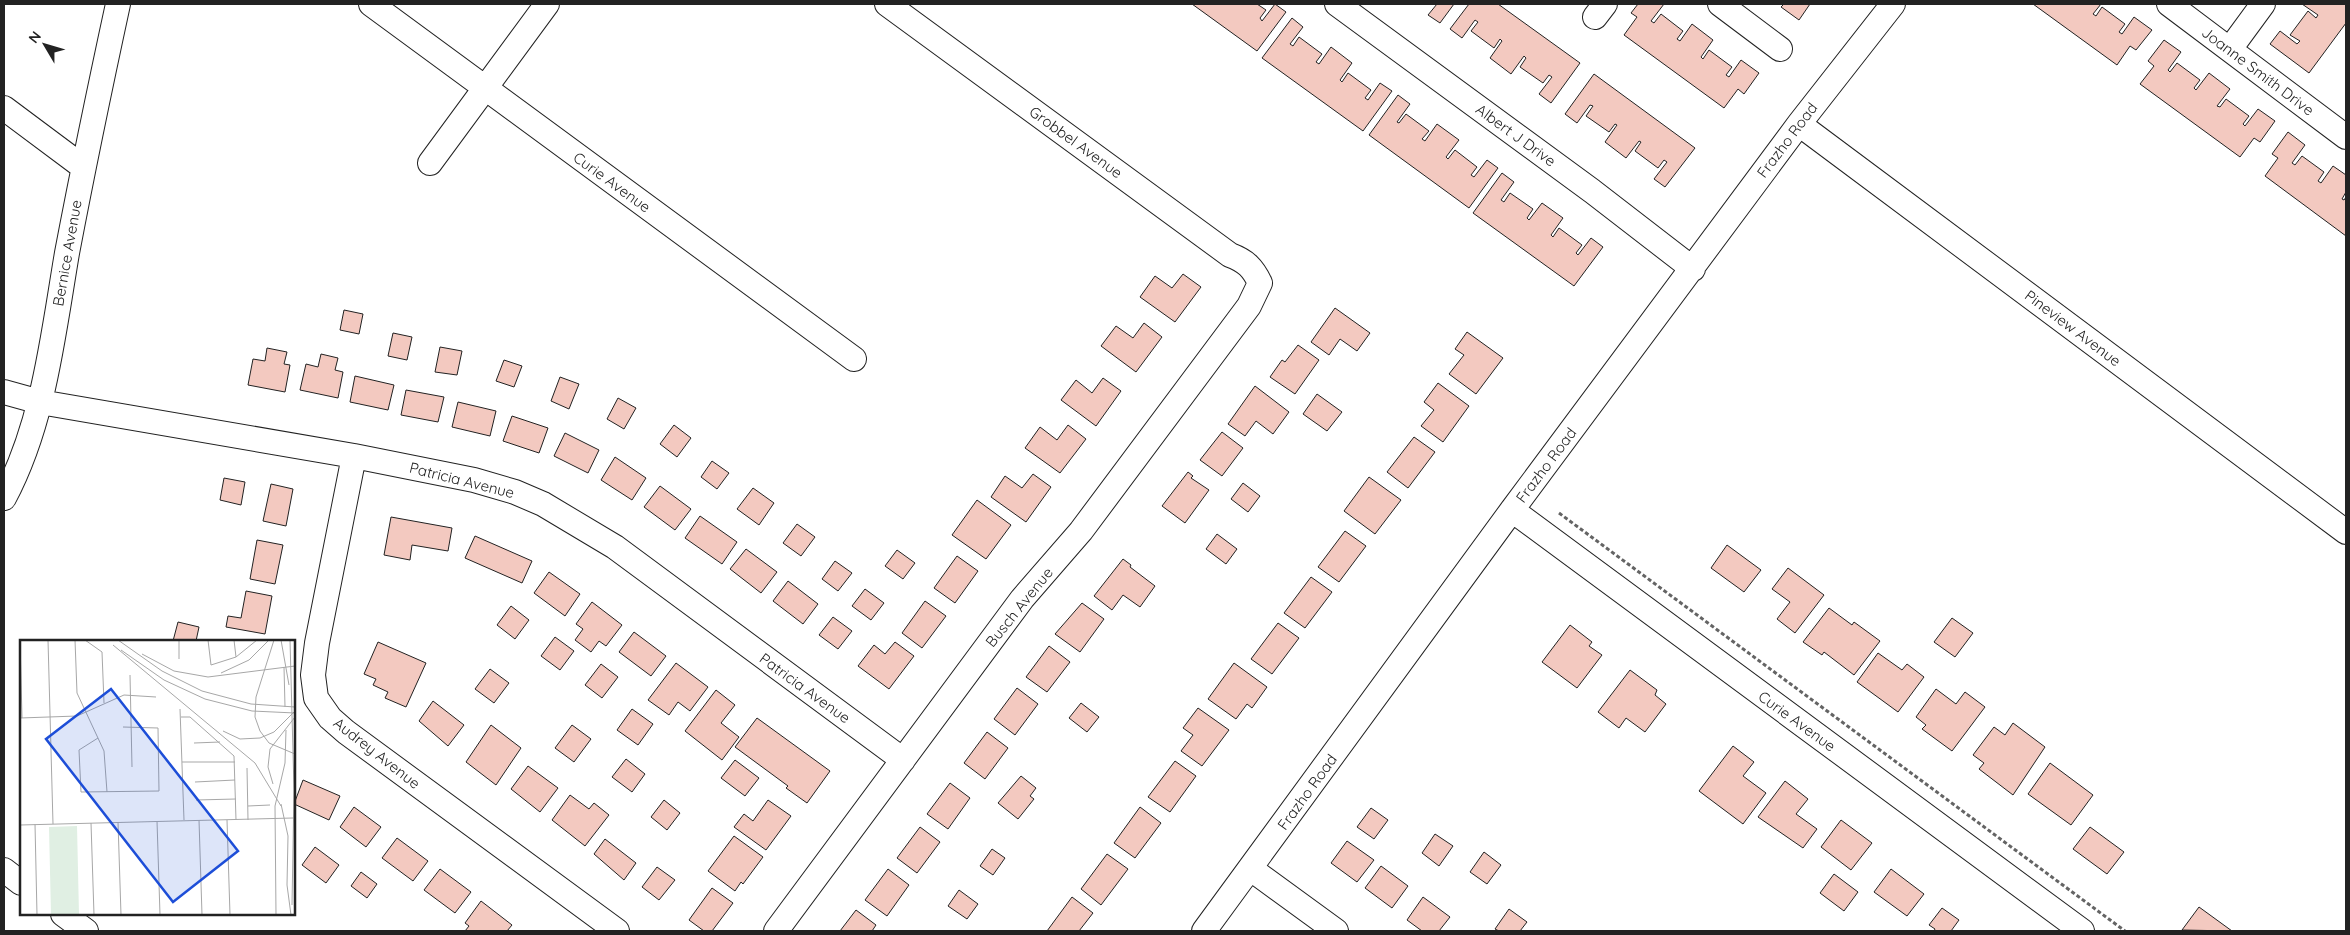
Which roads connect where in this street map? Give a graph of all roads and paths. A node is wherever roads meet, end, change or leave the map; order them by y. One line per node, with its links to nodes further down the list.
1 (118, 4): 17 (street, Bernice Avenue)
2 (371, 4): 12 (street, Curie Avenue)
3 (547, 4): 12 (street)
4 (887, 4): 19 (street, Grobbel Avenue)
5 (1337, 4): 18 (street, Albert J Drive)
6 (1720, 4): 10 (street)
7 (1893, 4): 14 (street, Frazho Road)
8 (2169, 4): 11 (street, Joanne Smith Drive)
9 (2263, 4): 11 (street)
10 (1780, 49)
11 (2230, 49): 15 (street, Joanne Smith Drive)
12 (485, 88): 16 (street); 20 (street, Curie Avenue)
13 (4, 108): 17 (street)
14 (1799, 124): 18 (street, Frazho Road); 27 (street, Pineview Avenue)
15 (2346, 137)
16 (430, 163)
17 (83, 167): 22 (street, Bernice Avenue)
18 (1693, 268): 25 (street, Frazho Road)
19 (1260, 283): 28 (street, Busch Avenue)
20 (854, 360)
21 (4, 392): 22 (street, Patricia Avenue)
22 (40, 402): 23 (street, Patricia Avenue); 24 (street, Bernice Avenue)
23 (354, 456): 28 (street, Patricia Avenue); 34 (street, Audrey Avenue)
24 (4, 498)
25 (1512, 510): 29 (street, Frazho Road); 38 (street, Curie Avenue)
26 (1559, 513): 39 (path)
27 (2346, 532)
28 (903, 760): 35 (street, Busch Avenue)
29 (1251, 869): 36 (street, Frazho Road); 37 (street)
30 (4, 870): 31 (street)
31 (20, 882)
32 (64, 915): 33 (street)
33 (86, 931)
34 (617, 931)
35 (776, 931)
36 (1204, 931)
37 (1336, 931)
38 (2082, 931)
39 (2125, 931)

